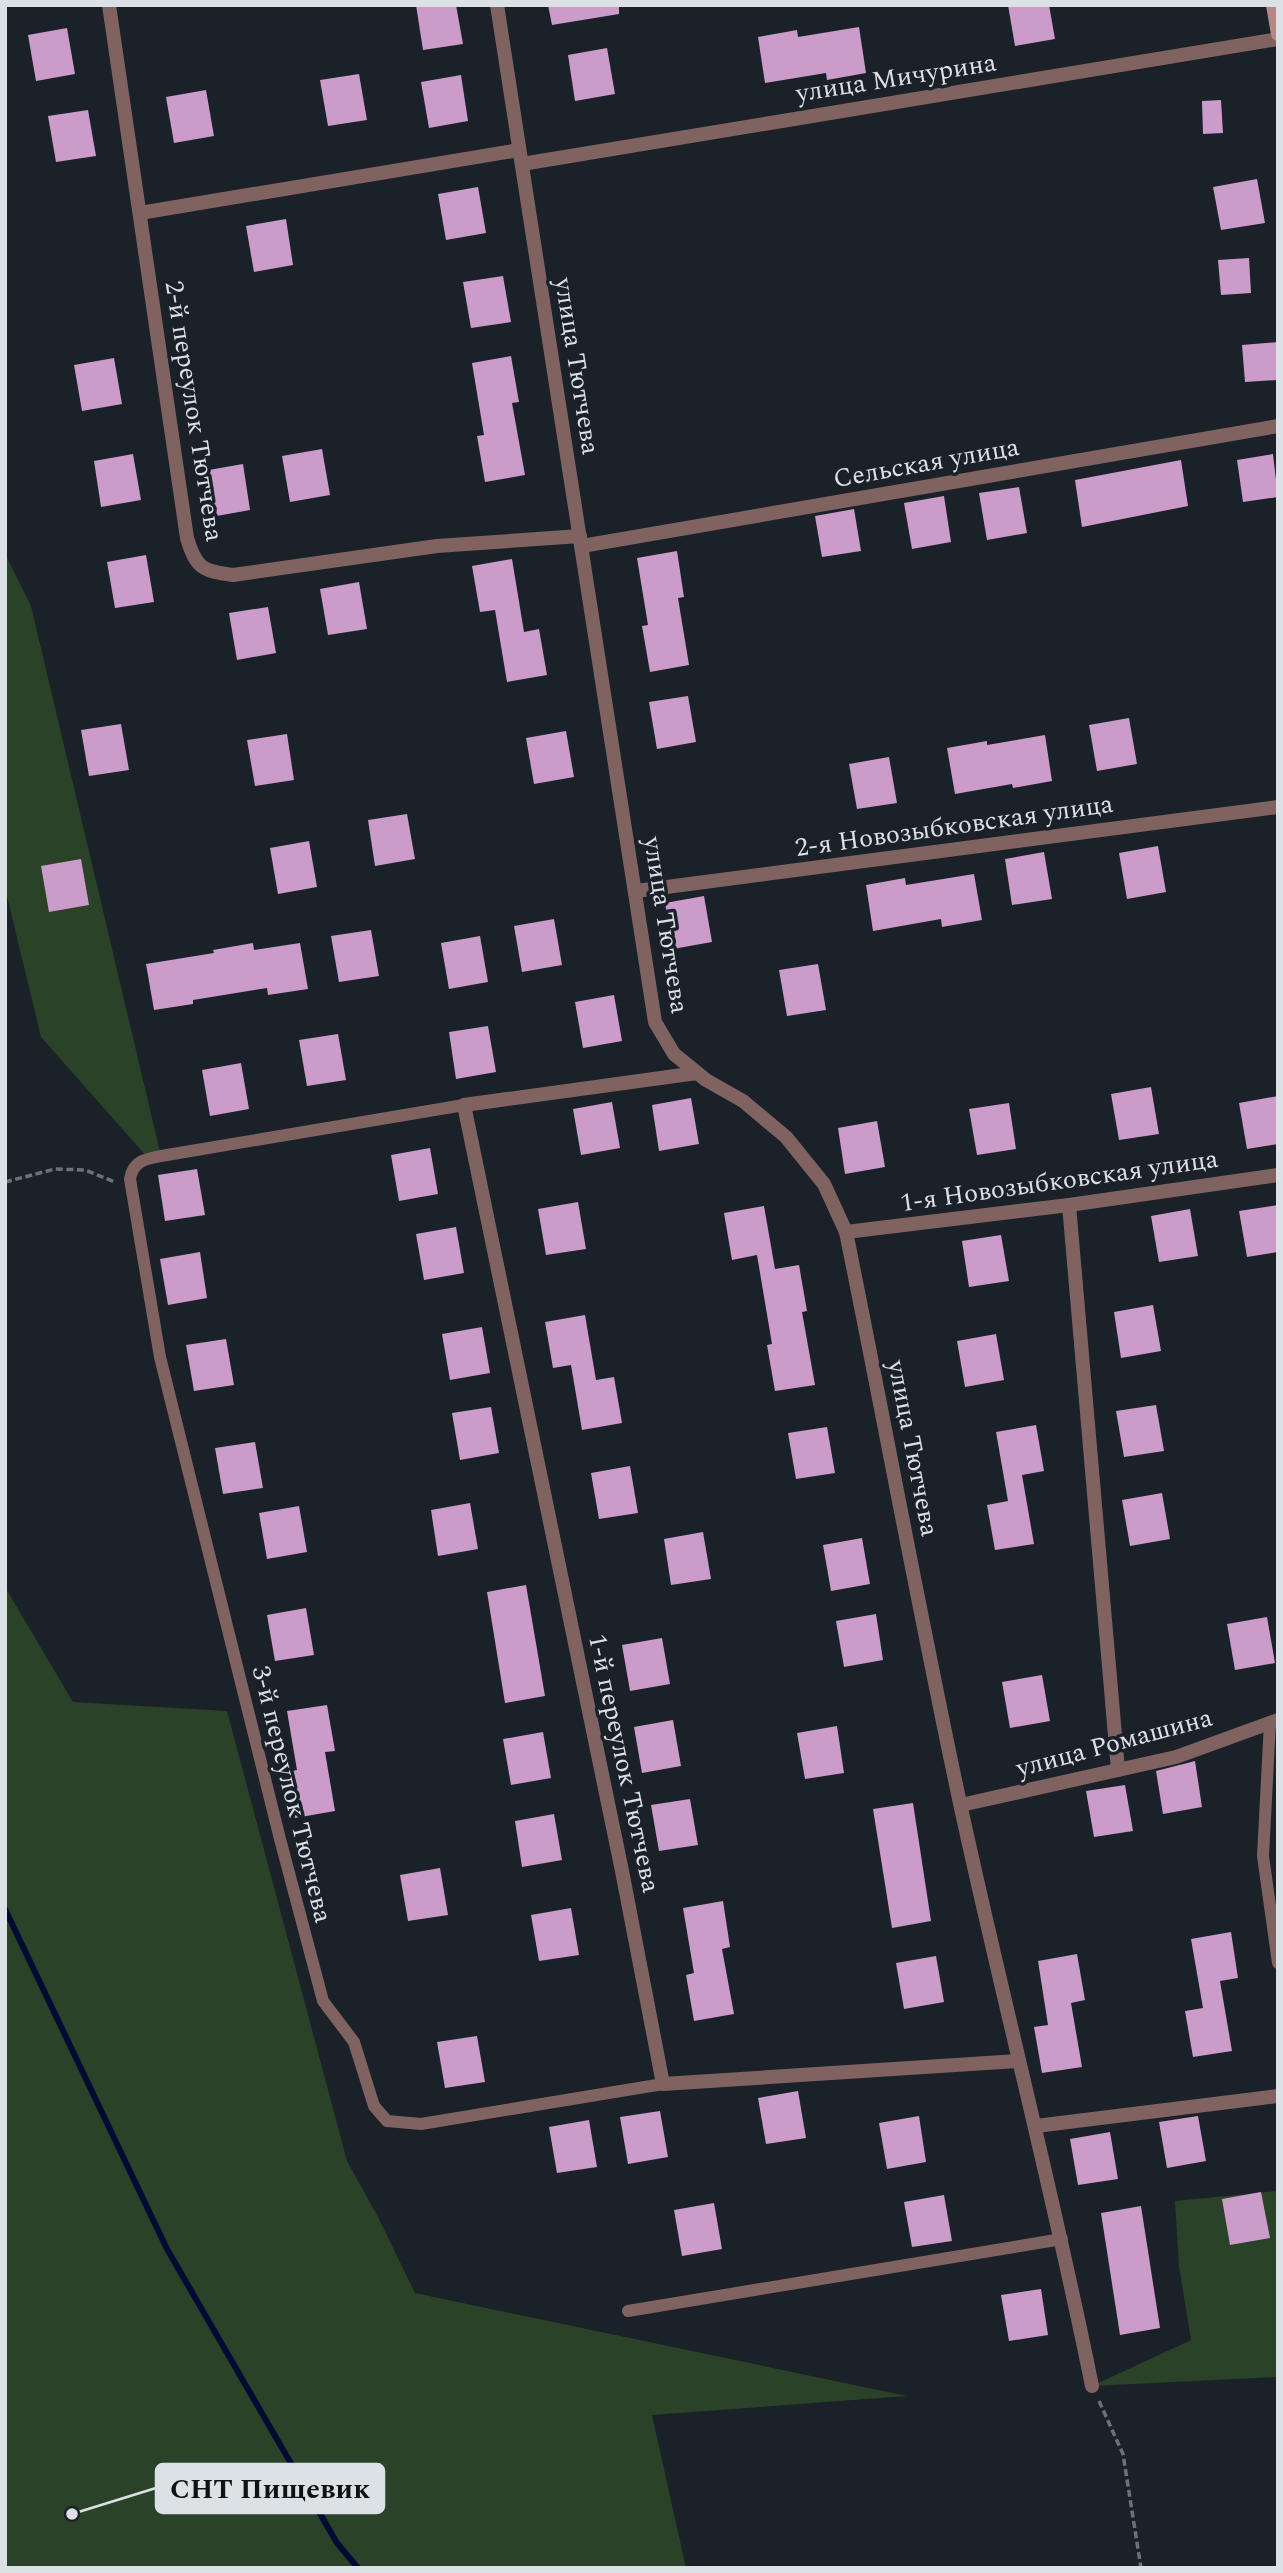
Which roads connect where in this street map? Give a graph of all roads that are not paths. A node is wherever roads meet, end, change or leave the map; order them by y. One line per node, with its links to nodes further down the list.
1 (109, 5): 6 (street, 2-й переулок Тютчева)
2 (497, 5): 5 (street, улица Тютчева)
3 (1273, 5): 4 (street)
4 (1278, 37): 5 (street, улица Мичурина)
5 (521, 157): 6 (street, улица Мичурина); 8 (street, улица Тютчева)
6 (140, 213): 8 (street, 2-й переулок Тютчева)
7 (1278, 426): 8 (street, Сельская улица)
8 (581, 541): 10 (street, улица Тютчева)
9 (1278, 807): 10 (street, 2-я Новозыбковская улица)
10 (636, 891): 11 (street, улица Тютчева)
11 (697, 1073): 12 (street); 15 (street, улица Тютчева)
12 (464, 1105): 21 (street, 1-й переулок Тютчева); 21 (lane, 3-й переулок Тютчева)
13 (1278, 1175): 14 (street, 1-я Новозыбковская улица)
14 (1069, 1205): 15 (street, 1-я Новозыбковская улица); 17 (street)
15 (846, 1232): 18 (street, улица Тютчева)
16 (1274, 1721): 17 (street, улица Ромашина); 19 (lane)
17 (1118, 1770): 18 (street, улица Ромашина)
18 (961, 1805): 20 (street, улица Тютчева)
19 (1278, 1964)
20 (1018, 2061): 21 (street); 23 (street, улица Тютчева)
21 (663, 2084)
22 (1278, 2096): 23 (street)
23 (1036, 2126): 24 (street, улица Тютчева)
24 (1062, 2239): 25 (lane); 26 (street, улица Тютчева)
25 (628, 2311)
26 (1092, 2386)

